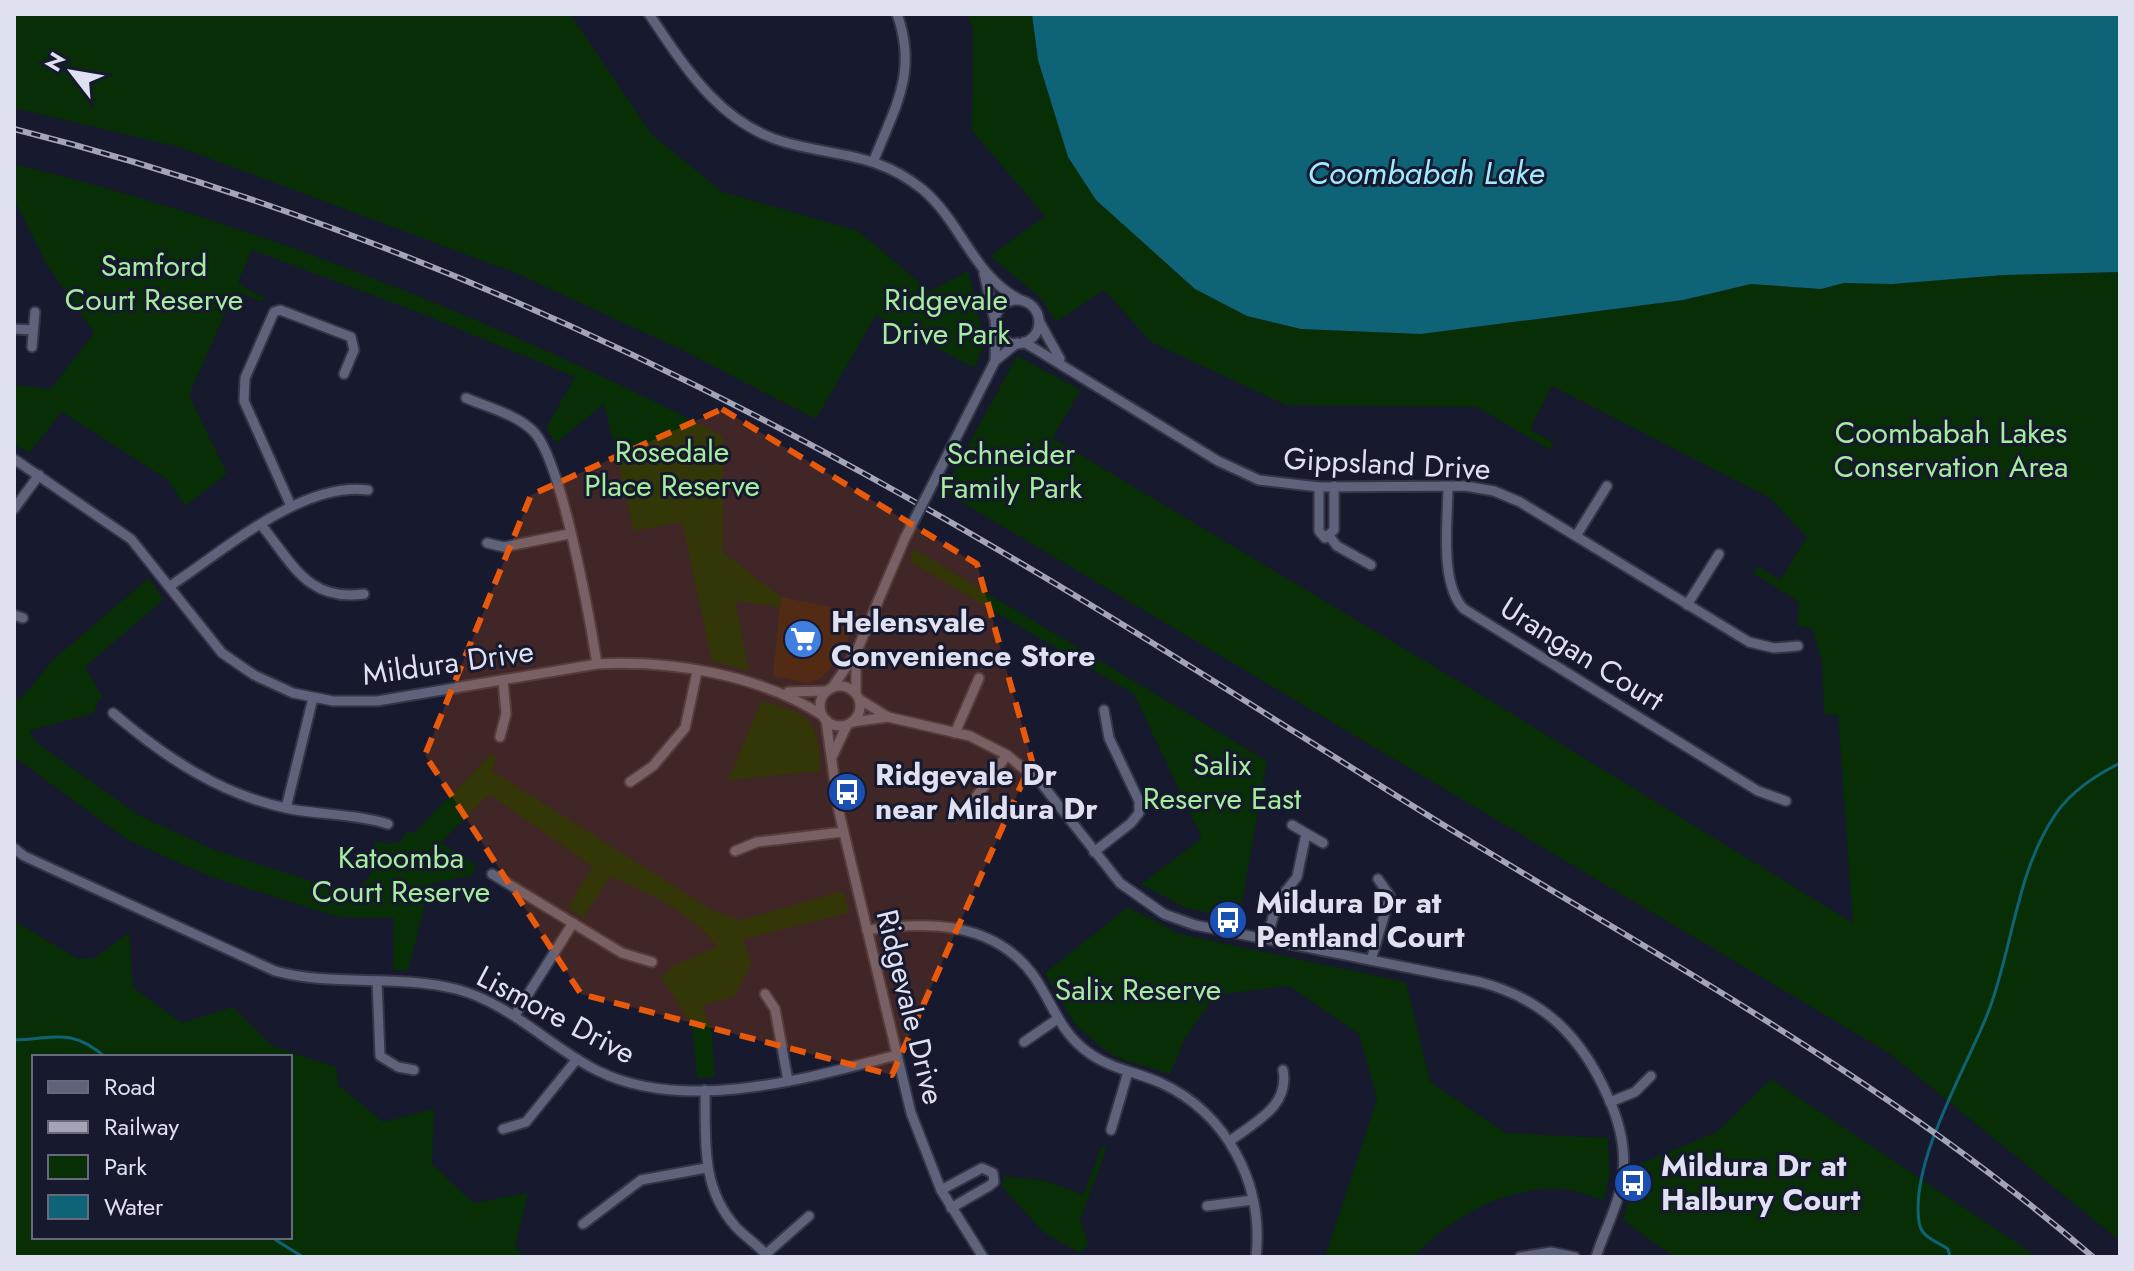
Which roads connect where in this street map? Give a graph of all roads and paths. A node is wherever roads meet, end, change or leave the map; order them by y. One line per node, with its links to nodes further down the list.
1 (649, 14): 3 (street)
2 (897, 14): 3 (street)
3 (874, 160): 4 (street)
4 (983, 270): 5 (street); 8 (street)
5 (1023, 301): 7 (street); 8 (street)
6 (35, 312): 10 (street)
7 (1039, 321): 11 (street); 14 (street, Gippsland Drive)
8 (996, 325): 11 (street); 13 (street)
9 (14, 329): 10 (street)
10 (33, 330): 12 (street)
11 (1021, 343): 13 (street); 14 (street, Gippsland Drive)
12 (32, 347)
13 (995, 361): 37 (street, bridge)
14 (1061, 362): 22 (street, Gippsland Drive)
15 (344, 374): 24 (street)
16 (466, 398): 27 (street)
17 (14, 459): 18 (street, Mildura Drive)
18 (39, 475): 25 (street); 33 (street, Mildura Drive)
19 (1334, 486): 20 (street, Gippsland Drive); 22 (street, Gippsland Drive); 29 (street)
20 (1448, 486): 28 (street, Gippsland Drive); 56 (street, Urangan Court)
21 (1607, 486): 28 (street)
22 (1319, 487): 29 (street)
23 (368, 490): 24 (street)
24 (291, 506): 26 (street)
25 (14, 509)
26 (262, 526): 33 (street); 34 (street)
27 (569, 534): 30 (street); 38 (street)
28 (1576, 536): 35 (street, Gippsland Drive)
29 (1330, 537): 32 (street)
30 (487, 543)
31 (1719, 554): 35 (street)
32 (1371, 565)
33 (170, 586): 45 (street, Mildura Drive)
34 (364, 594)
35 (1687, 605): 36 (street, Gippsland Drive)
36 (1798, 646)
37 (856, 653): 42 (street); 44 (street)
38 (597, 664): 39 (street, Mildura Drive); 41 (street, Mildura Drive)
39 (697, 672): 43 (street, Mildura Drive); 55 (street)
40 (979, 678): 51 (street)
41 (503, 680): 45 (street, Mildura Drive); 52 (street)
42 (829, 690): 43 (street, Mildura Drive); 44 (street); 49 (street)
43 (784, 692): 49 (street, Mildura Drive)
44 (857, 696): 48 (street); 50 (street)
45 (313, 698): 57 (street)
46 (1104, 710): 66 (street)
47 (113, 713): 57 (street)
48 (888, 717): 50 (street); 51 (street)
49 (824, 718): 50 (street); 53 (street, Ridgevale Drive)
50 (850, 723): 53 (street, Ridgevale Drive)
51 (955, 733): 54 (street)
52 (500, 737)
53 (833, 755): 61 (street, Ridgevale Drive)
54 (1007, 755): 58 (street); 66 (street)
55 (630, 782)
56 (1786, 801)
57 (286, 808): 59 (street)
58 (968, 808)
59 (388, 824)
60 (1292, 825): 62 (street)
61 (843, 832): 65 (street); 70 (street, Ridgevale Drive)
62 (1306, 834): 63 (street); 72 (street)
63 (1323, 843)
64 (14, 848): 71 (street, Lismore Drive)
65 (735, 851)
66 (1094, 852): 72 (street)
67 (492, 874): 69 (street)
68 (1378, 879): 74 (street)
69 (573, 923): 75 (street); 78 (street)
70 (867, 930): 79 (street); 81 (street, Ridgevale Drive)
71 (199, 937): 73 (street); 76 (street, Lismore Drive)
72 (1267, 939): 74 (street)
73 (193, 948)
74 (1371, 960): 89 (street)
75 (652, 962)
76 (377, 981): 78 (street, Lismore Drive); 83 (street)
77 (765, 994): 87 (street)
78 (515, 1015): 82 (street, Lismore Drive)
79 (1056, 1020): 80 (street); 85 (street)
80 (1024, 1042)
81 (897, 1055): 87 (street, Lismore Drive); 94 (street, Ridgevale Drive)
82 (577, 1059): 88 (street, Lismore Drive); 90 (street)
83 (414, 1070)
84 (1283, 1070): 92 (street)
85 (1128, 1072): 91 (street); 92 (street)
86 (1651, 1076): 89 (street)
87 (788, 1081): 88 (street, Lismore Drive)
88 (705, 1090): 93 (street)
89 (1610, 1102): 105 (street)
90 (503, 1129)
91 (1111, 1130)
92 (1230, 1141): 95 (street)
93 (706, 1168): 99 (street); 100 (street)
94 (941, 1190): 97 (street, Ridgevale Drive); 97 (street)
95 (1253, 1200): 96 (street); 102 (street)
96 (1207, 1206)
97 (951, 1208): 101 (street, Ridgevale Drive)
98 (809, 1216): 100 (street)
99 (583, 1224)
100 (767, 1255)
101 (983, 1257)
102 (1256, 1257)
103 (1520, 1257): 104 (street)
104 (1575, 1257)
105 (1596, 1257)

